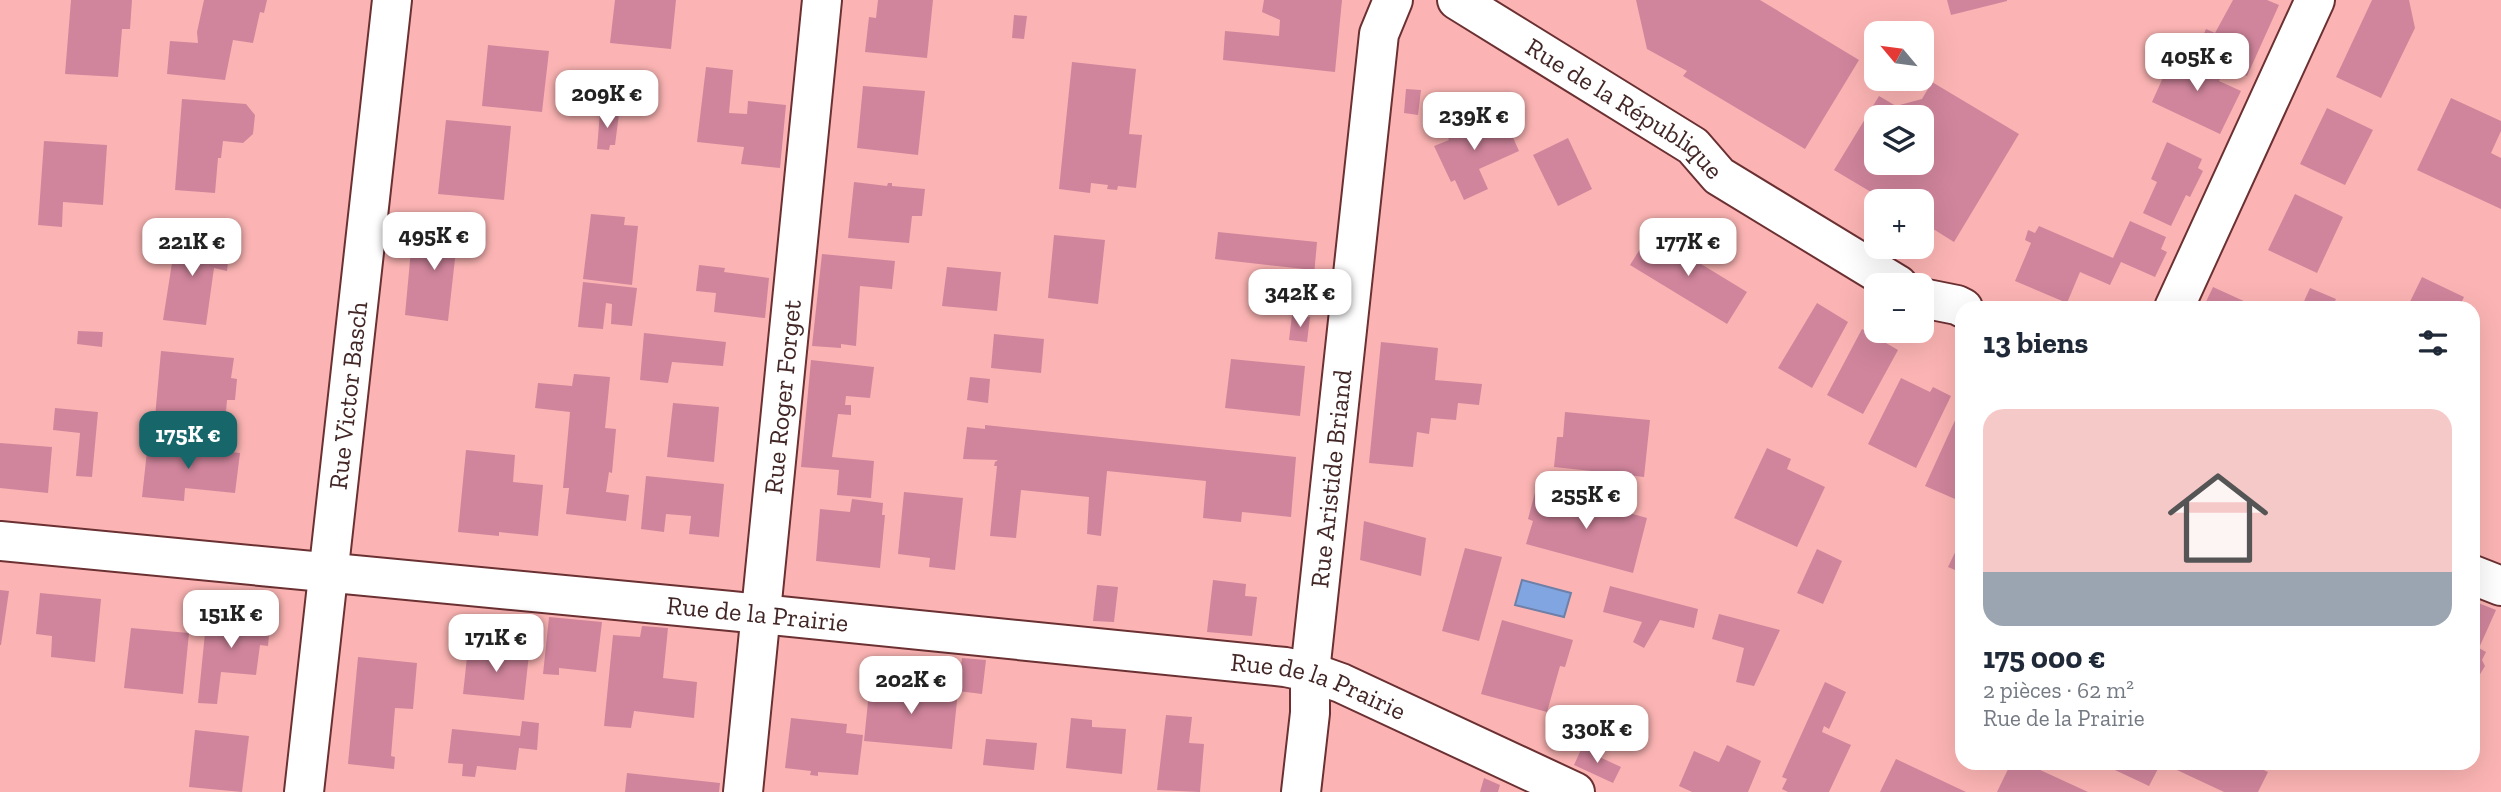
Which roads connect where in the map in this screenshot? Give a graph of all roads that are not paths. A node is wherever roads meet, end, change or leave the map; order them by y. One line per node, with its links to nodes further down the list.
1 (392, 0): 11 (street, Rue Victor Basch)
2 (822, 0): 14 (street, Rue Roger Forget)
3 (1393, 0): 15 (street, Rue Aristide Briand)
4 (1457, 0): 6 (street, Rue de la République)
5 (2315, 0): 8 (street)
6 (1878, 273)
7 (1934, 300): 9 (street)
8 (2177, 301)
9 (1955, 305)
10 (0, 541): 11 (street, Rue de la Prairie)
11 (329, 572): 14 (street, Rue de la Prairie); 16 (street, Rue Victor Basch)
12 (2480, 578): 13 (street)
13 (2501, 586)
14 (761, 614): 15 (street, Rue de la Prairie); 17 (street, Rue Roger Forget)
15 (1310, 672): 18 (street, Rue Aristide Briand); 19 (street, Rue de la Prairie)
16 (304, 792)
17 (743, 792)
18 (1301, 792)
19 (1575, 792)

